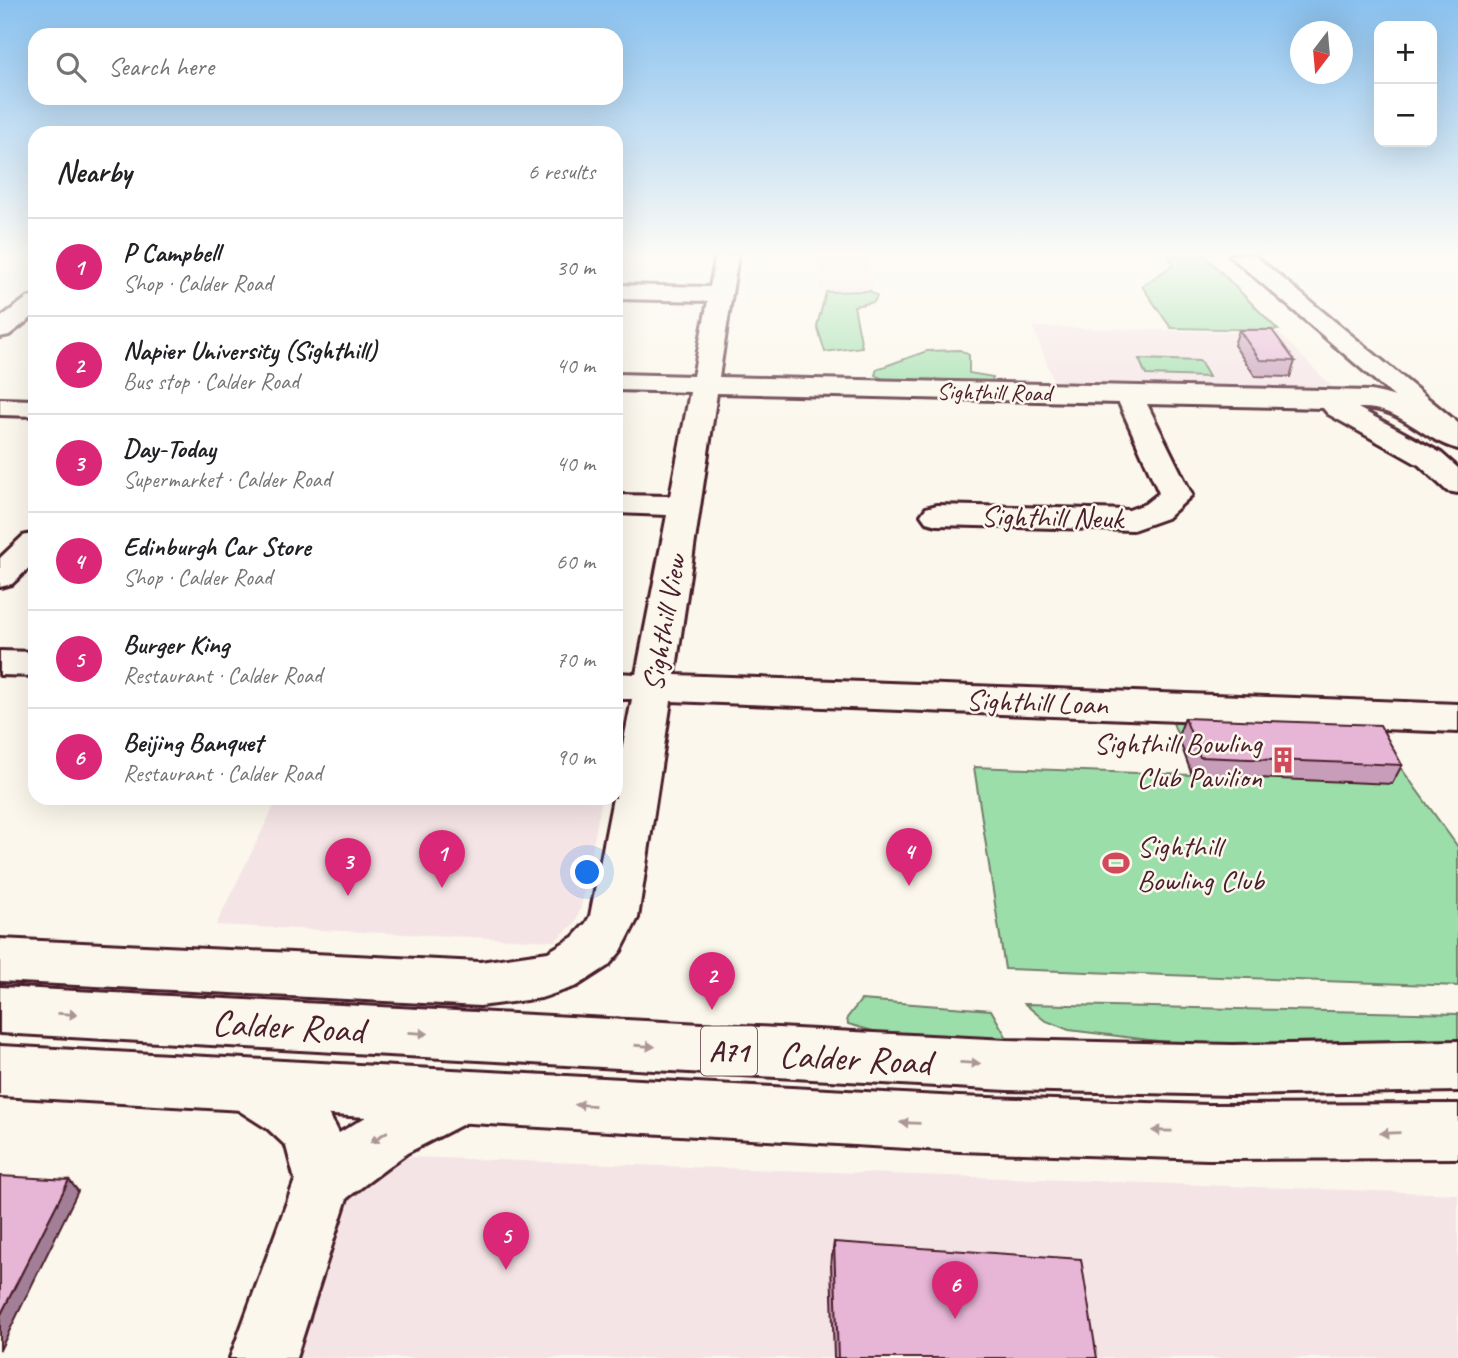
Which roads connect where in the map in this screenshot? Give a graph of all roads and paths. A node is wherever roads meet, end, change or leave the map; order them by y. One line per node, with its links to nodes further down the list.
1 (15, 318): 5 (street)
2 (717, 318): 9 (street, Sighthill View)
3 (1317, 318): 6 (street)
4 (1349, 318): 7 (street)
5 (0, 330)
6 (1352, 347): 11 (street); 15 (street)
7 (1394, 353)
8 (623, 382): 9 (street, Sighthill Road)
9 (705, 385): 10 (street, Sighthill Road); 18 (street, Sighthill View)
10 (1129, 395): 12 (street, Sighthill Road); 19 (street, Sighthill Neuk)
11 (1371, 399): 12 (street, Sighthill Road); 15 (street, Sighthill Road)
12 (1331, 400): 16 (street)
13 (0, 407): 14 (street)
14 (28, 408)
15 (1458, 438)
16 (1458, 484)
17 (623, 504): 18 (street)
18 (683, 506): 24 (street, Sighthill View)
19 (937, 514)
20 (28, 550): 21 (street)
21 (0, 577)
22 (0, 663): 23 (street)
23 (28, 664)
24 (634, 686): 25 (street, Sighthill Loan); 27 (street, Sighthill View)
25 (1458, 718)
26 (0, 960): 27 (street, Calder Road)
27 (565, 969)
28 (0, 1010): 29 (street, Calder Road / A71, one-way to 29)
29 (1458, 1066)
30 (0, 1071): 31 (street, Calder Road / A71)
31 (251, 1088): 32 (street, Calder Road / A71); 34 (street)
32 (462, 1097): 33 (street, Calder Road / A71, one-way to 32); 34 (street, one-way to 34)
33 (1458, 1131)
34 (324, 1180): 35 (street)
35 (263, 1358)

